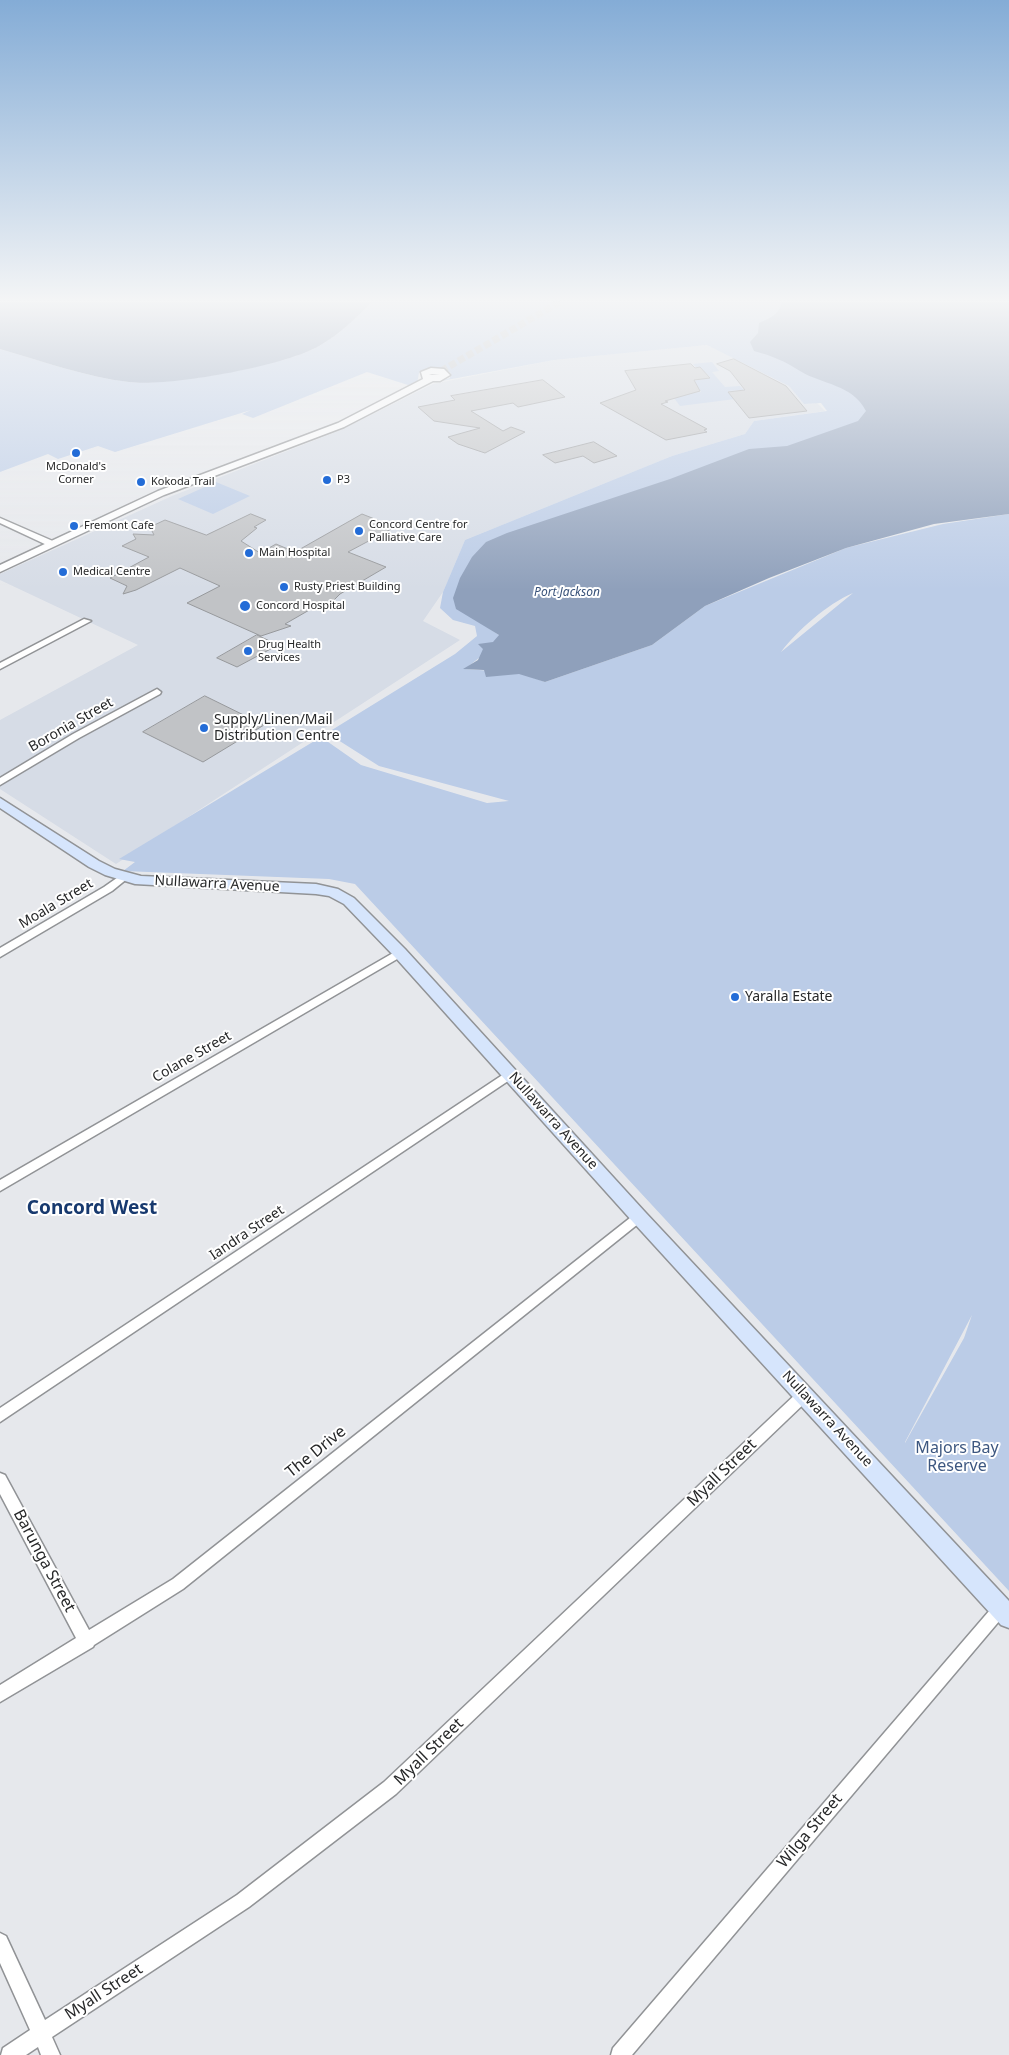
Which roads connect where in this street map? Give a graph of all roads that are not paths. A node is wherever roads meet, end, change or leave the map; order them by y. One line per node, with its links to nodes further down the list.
1 (393, 398): 3 (street)
2 (0, 520): 3 (street)
3 (52, 544): 4 (street)
4 (0, 569)
5 (87, 621): 6 (street)
6 (0, 666)
7 (157, 692): 8 (street, Boronia Street)
8 (0, 782)
9 (0, 802): 10 (main road, Nullawarra Avenue)
10 (124, 876): 11 (street, Moala Street); 12 (main road, Nullawarra Avenue)
11 (0, 953)
12 (400, 953): 13 (main road, Nullawarra Avenue); 14 (street, Colane Street)
13 (510, 1074): 15 (main road, Nullawarra Avenue); 17 (street, Iandra Street)
14 (0, 1186)
15 (639, 1217): 16 (main road, Nullawarra Avenue); 20 (street, The Drive)
16 (804, 1395): 19 (main road, Nullawarra Avenue); 23 (street, Myall Street)
17 (0, 1416)
18 (0, 1480): 20 (street, Barunga Street)
19 (1005, 1613): 26 (street, Wilga Street)
20 (88, 1642): 21 (street, The Drive)
21 (0, 1694)
22 (0, 1942): 23 (street)
23 (41, 2032): 24 (street, Myall Street); 25 (street)
24 (10, 2055)
25 (51, 2055)
26 (620, 2055)

